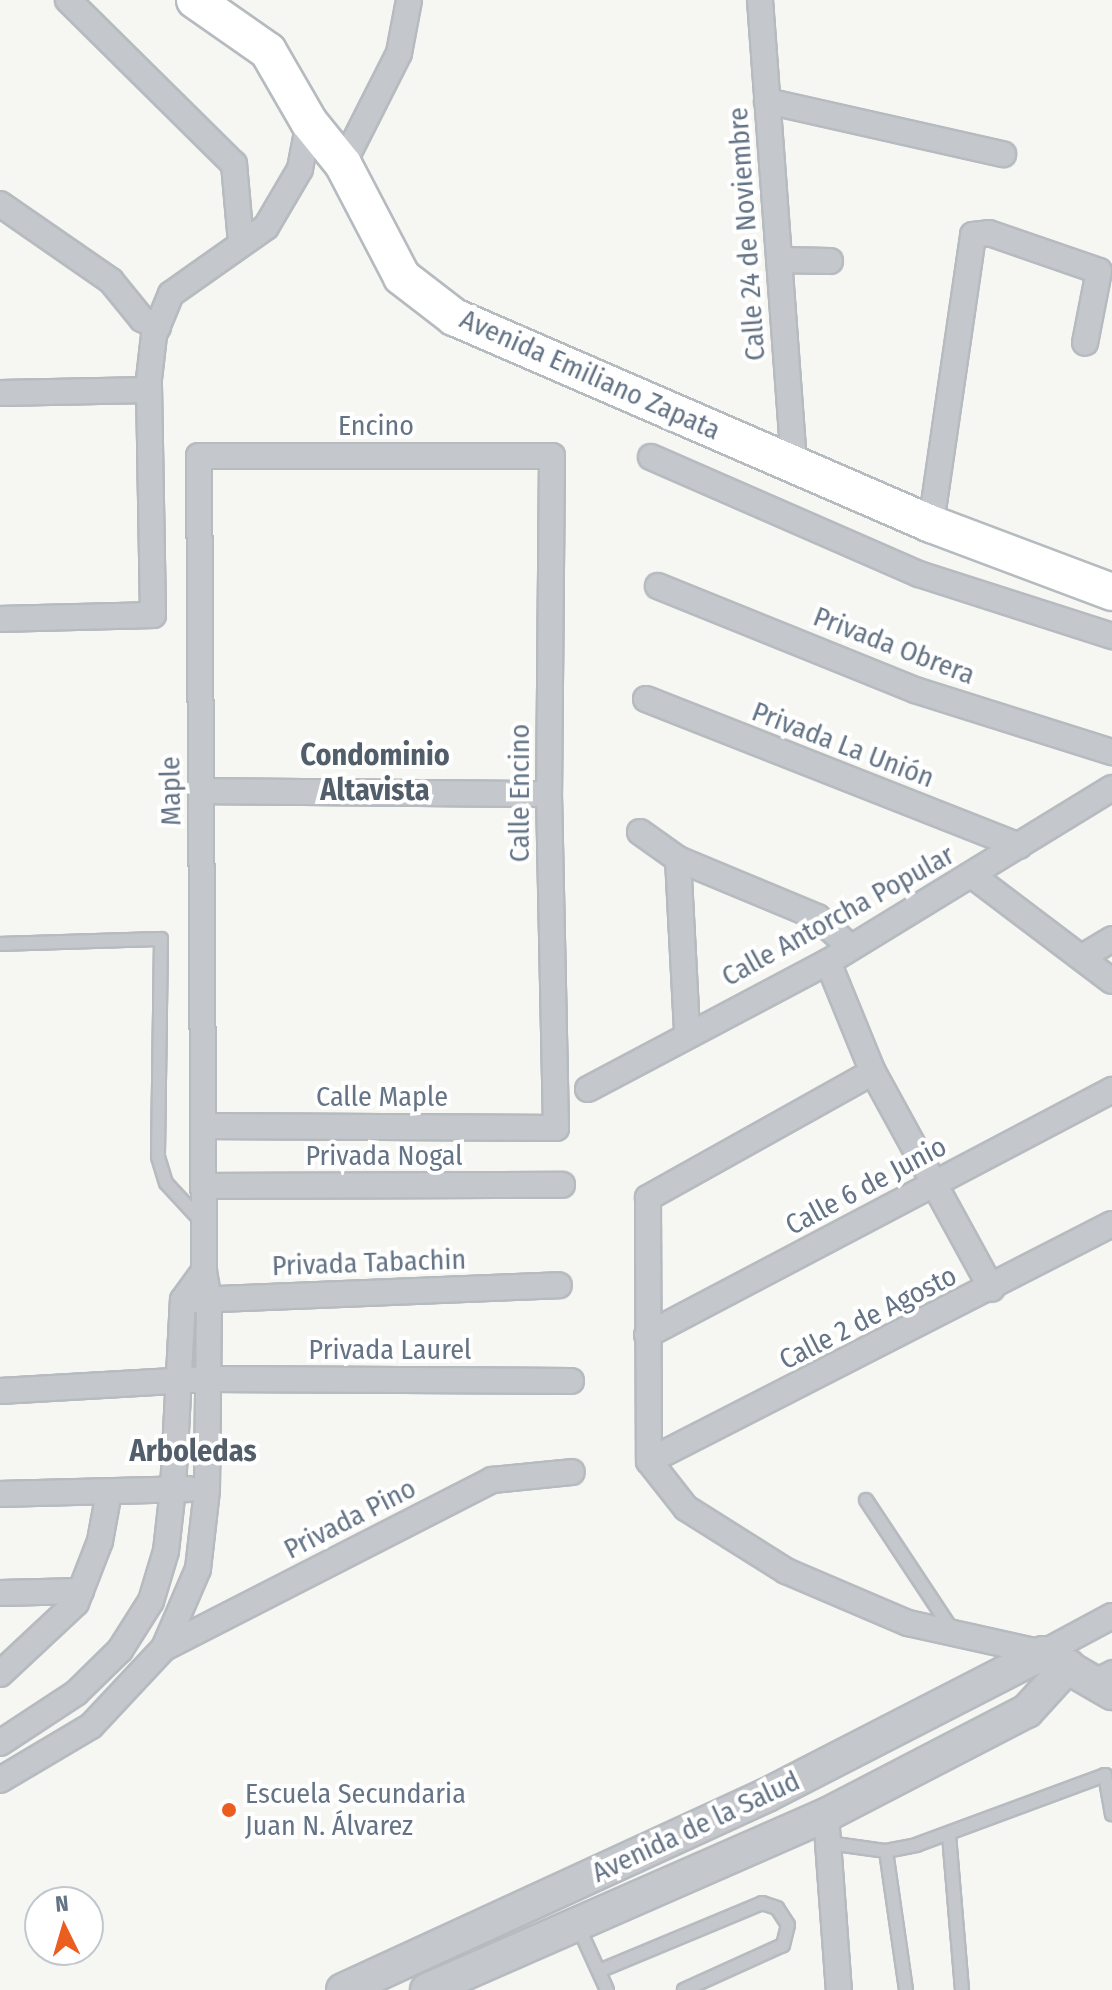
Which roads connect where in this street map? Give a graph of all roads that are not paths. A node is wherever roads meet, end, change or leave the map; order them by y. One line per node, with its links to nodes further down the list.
1 (68, 0): 10 (street)
2 (195, 0): 6 (main road, Avenida Emiliano Zapata)
3 (409, 0): 8 (street)
4 (760, 0): 5 (street, Calle 24 de Noviembre)
5 (767, 101): 7 (street); 11 (street, Calle 24 de Noviembre)
6 (309, 122): 8 (main road, Avenida Emiliano Zapata); 10 (street)
7 (1003, 154)
8 (343, 164): 20 (main road, Avenida Emiliano Zapata)
9 (0, 204): 13 (street)
10 (241, 243): 13 (street)
11 (779, 260): 12 (street); 20 (street, Calle 24 de Noviembre)
12 (830, 261)
13 (158, 327): 15 (street)
14 (1085, 343): 21 (street)
15 (149, 390): 16 (street); 24 (street)
16 (0, 393)
17 (199, 456): 18 (street, Encino); 29 (street, Maple)
18 (552, 456): 30 (street, Calle Encino)
19 (651, 457): 25 (street)
20 (794, 464): 21 (main road, Avenida Emiliano Zapata)
21 (931, 524): 23 (main road, Avenida Emiliano Zapata)
22 (658, 586): 27 (street, Privada Obrera)
23 (1112, 592)
24 (0, 619)
25 (1112, 636)
26 (646, 699): 32 (street, Privada La Unión)
27 (1112, 752)
28 (1112, 788): 32 (street, Calle Antorcha Popular)
29 (201, 791): 30 (street); 45 (street, Maple)
30 (549, 794): 46 (street, Calle Encino)
31 (640, 832): 33 (street)
32 (1019, 846): 34 (street, Calle Antorcha Popular)
33 (678, 859): 37 (street); 41 (street)
34 (973, 876): 37 (street, Calle Antorcha Popular); 38 (street)
35 (1112, 939): 38 (street)
36 (0, 944): 50 (lane)
37 (849, 946): 39 (street, Calle Antorcha Popular)
38 (1084, 956): 40 (street)
39 (828, 962): 41 (street, Calle Antorcha Popular); 42 (street)
40 (1112, 981)
41 (687, 1033): 43 (street, Calle Antorcha Popular)
42 (873, 1072): 47 (street); 57 (street)
43 (588, 1089)
44 (1112, 1090): 47 (street, Calle 6 de Junio)
45 (207, 1126): 46 (street, Calle Maple); 49 (street, Maple)
46 (556, 1128)
47 (934, 1184): 54 (street); 57 (street, Calle 6 de Junio)
48 (562, 1185): 49 (street, Privada Nogal)
49 (205, 1186): 50 (street, Maple)
50 (205, 1225): 52 (street, Maple)
51 (1110, 1229): 54 (street, Calle 2 de Agosto)
52 (204, 1271): 55 (street); 56 (street, Maple)
53 (559, 1285): 56 (street, Privada Tabachin)
54 (992, 1289): 62 (street, Calle 2 de Agosto)
55 (183, 1300): 56 (street, Privada Tabachin); 59 (street)
56 (209, 1300): 58 (street, Maple)
57 (647, 1335): 62 (street)
58 (208, 1379): 59 (street, Privada Laurel); 60 (street, Privada Laurel); 65 (street, Maple)
59 (178, 1381): 61 (street); 64 (street)
60 (571, 1381)
61 (0, 1391)
62 (649, 1461): 72 (street)
63 (572, 1472): 73 (street, Privada Pino)
64 (173, 1489): 65 (street); 66 (street); 76 (street)
65 (207, 1490): 73 (street, Maple)
66 (109, 1492): 67 (street); 69 (street)
67 (0, 1494)
68 (866, 1500): 72 (lane)
69 (81, 1591): 70 (street); 75 (street)
70 (0, 1593)
71 (1112, 1616): 74 (street)
72 (952, 1630): 74 (street)
73 (164, 1648): 77 (street)
74 (1085, 1672): 79 (street, Avenida de la Salud); 84 (street, Avenida de la Salud)
75 (0, 1674)
76 (0, 1743)
77 (0, 1780)
78 (1112, 1814): 80 (lane)
79 (827, 1829): 81 (lane); 82 (street, Avenida de la Salud); 88 (street)
80 (949, 1835): 81 (lane); 90 (lane)
81 (886, 1851): 89 (lane)
82 (577, 1923): 83 (lane); 85 (street, Avenida de la Salud)
83 (599, 1971): 86 (lane); 87 (lane)
84 (343, 1990)
85 (428, 1990)
86 (607, 1990)
87 (684, 1990)
88 (839, 1990)
89 (906, 1990)
90 (962, 1990)

